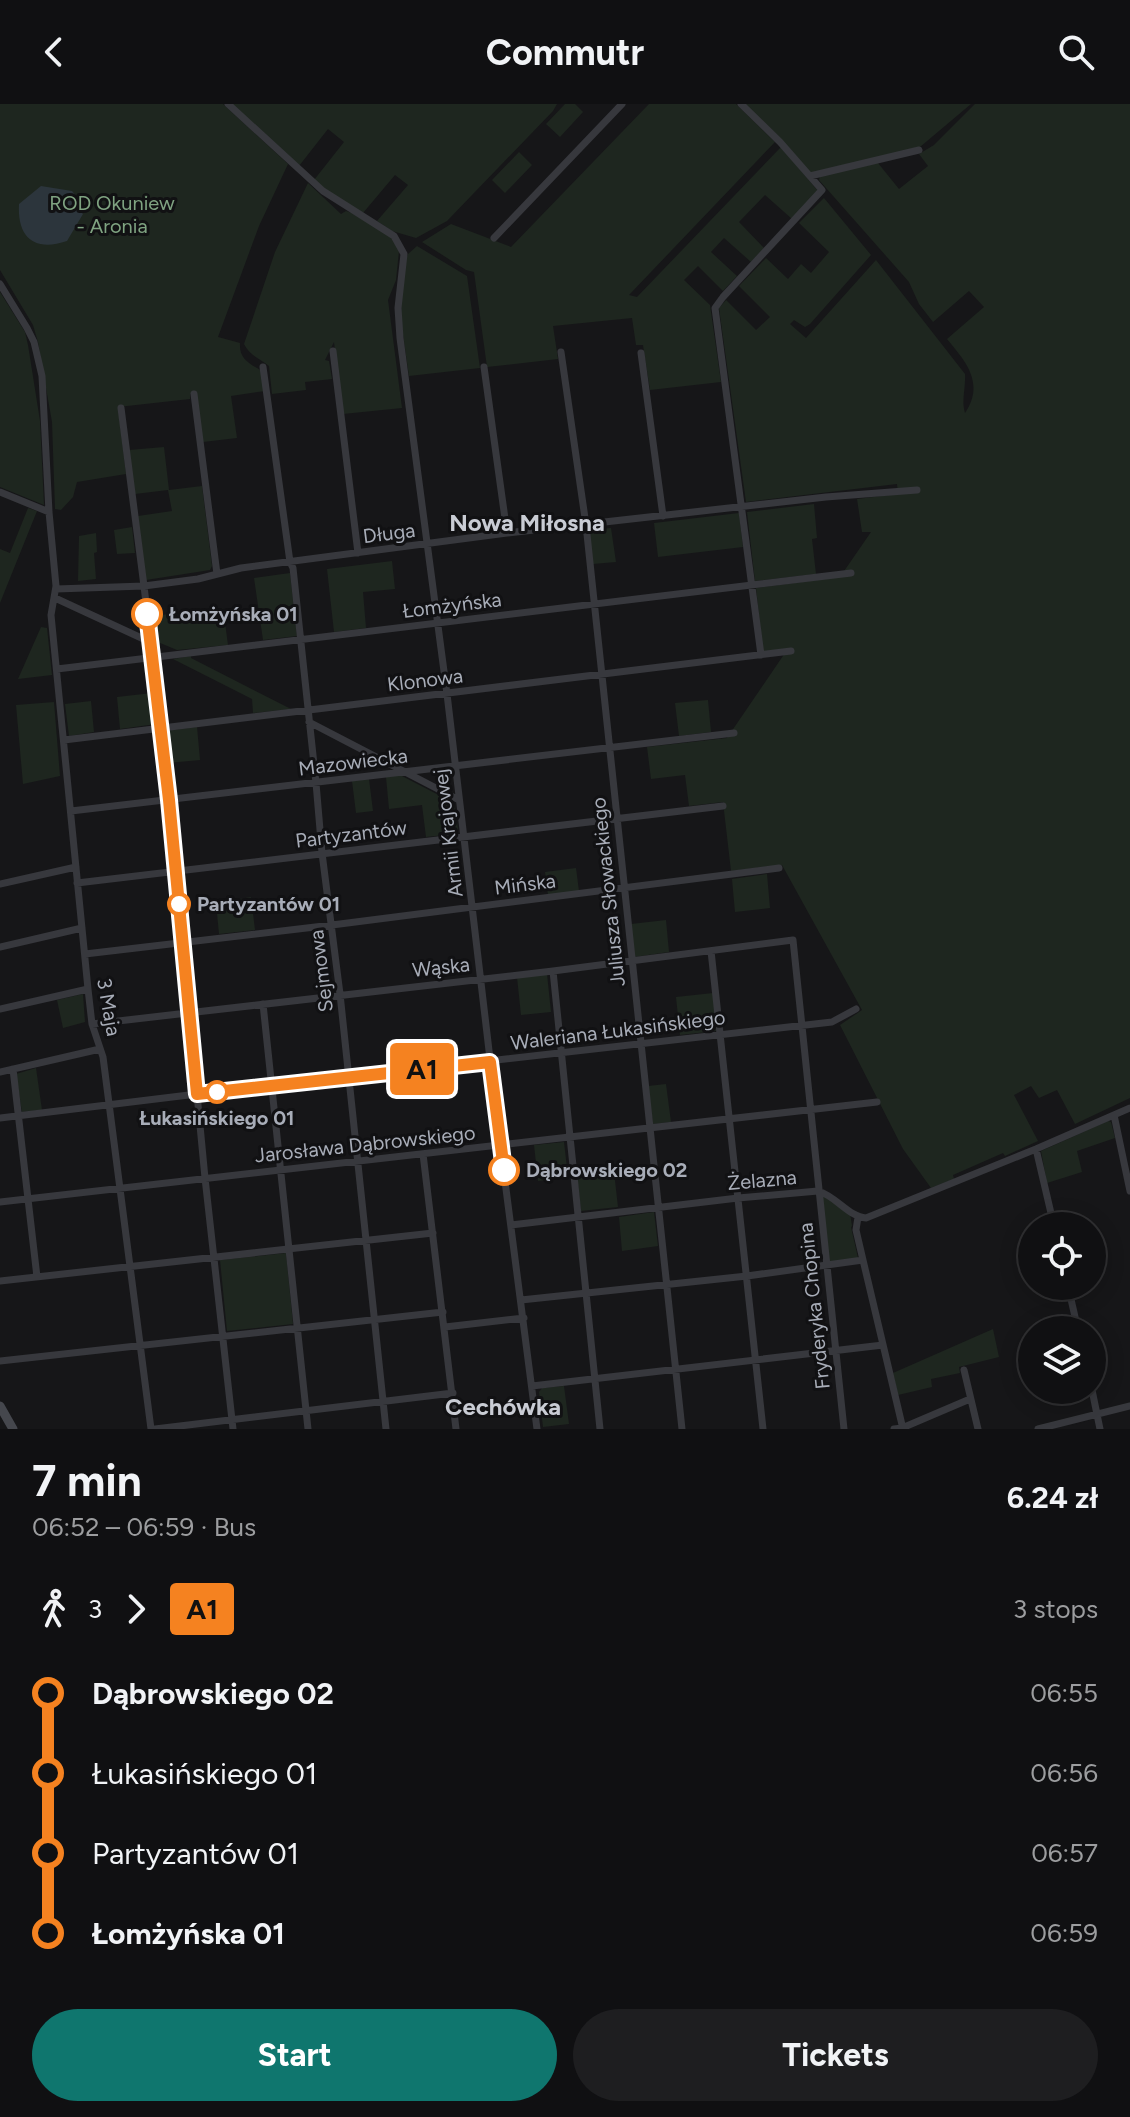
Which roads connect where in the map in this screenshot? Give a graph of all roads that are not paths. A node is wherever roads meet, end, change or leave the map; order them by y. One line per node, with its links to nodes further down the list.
1 (228, 104): 22 (street, Armii Krajowej)
2 (622, 104): 6 (street)
3 (741, 104): 5 (street)
4 (919, 150): 5 (street)
5 (810, 176): 17 (street)
6 (494, 238)
7 (0, 284): 18 (street, 3 Maja)
8 (333, 351): 23 (street)
9 (561, 352): 20 (street, Juliusza Słowackiego)
10 (641, 353): 19 (street)
11 (263, 367): 24 (street, Sejmowa)
12 (484, 367): 21 (street)
13 (194, 394): 26 (street)
14 (121, 408): 28 (street)
15 (917, 490): 17 (street, Długa)
16 (0, 492): 18 (street)
17 (742, 507): 19 (street, Długa); 27 (street)
18 (49, 512): 29 (street, 3 Maja)
19 (663, 516): 20 (street, Długa)
20 (586, 525): 21 (street, Długa); 30 (street, Juliusza Słowackiego)
21 (507, 533): 22 (street, Długa)
22 (428, 544): 23 (street, Długa); 31 (street, Armii Krajowej)
23 (358, 553): 24 (street, Długa)
24 (290, 562): 26 (street, Długa); 32 (street, Sejmowa)
25 (851, 573): 27 (street, Łomżyńska)
26 (217, 574): 28 (street, Długa)
27 (752, 585): 30 (street, Łomżyńska); 35 (street)
28 (144, 586): 29 (street, Długa); 33 (street)
29 (55, 593): 33 (street); 37 (street, 3 Maja)
30 (594, 604): 31 (street, Łomżyńska); 38 (street, Juliusza Słowackiego)
31 (438, 623): 32 (street, Łomżyńska); 39 (street, Armii Krajowej)
32 (300, 639): 36 (street, Łomżyńska); 40 (street, Sejmowa)
33 (150, 642): 36 (street)
34 (791, 651): 35 (street, Klonowa)
35 (761, 655): 38 (street, Klonowa)
36 (152, 657): 37 (street, Łomżyńska); 42 (street)
37 (57, 669): 44 (street, 3 Maja)
38 (601, 674): 39 (street, Klonowa); 45 (street, Juliusza Słowackiego)
39 (447, 694): 40 (street, Klonowa); 46 (street, Armii Krajowej)
40 (308, 711): 41 (street, Sejmowa); 42 (street, Klonowa)
41 (309, 722): 47 (street); 48 (street, Sejmowa)
42 (160, 727): 44 (street, Klonowa); 49 (street)
43 (734, 733): 45 (street, Mazowiecka)
44 (64, 740): 52 (street, 3 Maja)
45 (608, 746): 46 (street, Mazowiecka); 53 (street, Juliusza Słowackiego)
46 (456, 765): 47 (street, Mazowiecka); 50 (street, Armii Krajowej)
47 (403, 771): 48 (street, Mazowiecka); 50 (street)
48 (316, 783): 49 (street, Mazowiecka); 55 (street, Sejmowa)
49 (169, 800): 52 (street, Mazowiecka); 58 (street)
50 (459, 800): 54 (street, Armii Krajowej)
51 (723, 806): 53 (street, Partyzantów)
52 (71, 811): 56 (street, 3 Maja)
53 (616, 818): 54 (street, Partyzantów); 61 (street, Juliusza Słowackiego)
54 (464, 836): 55 (street, Partyzantów); 62 (street, Armii Krajowej)
55 (322, 853): 58 (street, Partyzantów); 63 (street, Sejmowa)
56 (76, 867): 59 (street, 3 Maja); 60 (street)
57 (779, 868): 61 (street, Mińska)
58 (176, 872): 59 (street, Partyzantów); 66 (street)
59 (77, 883): 64 (street, 3 Maja)
60 (0, 884)
61 (624, 889): 62 (street, Mińska); 70 (street, Juliusza Słowackiego)
62 (473, 907): 63 (street, Mińska); 72 (street, Armii Krajowej)
63 (332, 925): 66 (street, Mińska); 74 (street, Sejmowa)
64 (82, 928): 67 (street); 69 (street, 3 Maja)
65 (793, 940): 68 (street, Wąska); 80 (street, Fryderyka Chopina)
66 (182, 942): 69 (street, Mińska); 78 (street)
67 (0, 947)
68 (711, 951): 70 (street, Wąska); 81 (street)
69 (85, 954): 73 (street, 3 Maja)
70 (632, 961): 71 (street, Wąska); 82 (street, Juliusza Słowackiego)
71 (553, 971): 72 (street, Wąska); 84 (street)
72 (481, 978): 74 (street, Wąska); 85 (street, Armii Krajowej)
73 (88, 989): 76 (street); 79 (street, 3 Maja)
74 (340, 994): 75 (street, Wąska); 88 (street, Sejmowa)
75 (263, 1004): 78 (street, Wąska); 89 (street)
76 (0, 1009)
77 (856, 1009): 80 (street, Waleriana Łukasińskiego)
78 (189, 1012): 79 (street, Wąska); 90 (street)
79 (92, 1024): 83 (street, 3 Maja)
80 (801, 1025): 81 (street, Waleriana Łukasińskiego); 94 (street, Fryderyka Chopina)
81 (720, 1034): 82 (street, Waleriana Łukasińskiego); 98 (street)
82 (641, 1043): 84 (street, Waleriana Łukasińskiego); 99 (street, Juliusza Słowackiego)
83 (100, 1049): 86 (street); 92 (street, 3 Maja)
84 (560, 1053): 85 (street, Waleriana Łukasińskiego); 100 (street)
85 (490, 1062): 88 (street, Waleriana Łukasińskiego); 101 (street, Armii Krajowej)
86 (13, 1069): 87 (street); 96 (street)
87 (0, 1072)
88 (349, 1078): 89 (street, Waleriana Łukasińskiego); 104 (street, Sejmowa)
89 (272, 1086): 90 (street, Waleriana Łukasińskiego); 105 (street)
90 (197, 1094): 92 (street, Waleriana Łukasińskiego); 106 (street)
91 (877, 1102): 94 (street, Jarosława Dąbrowskiego)
92 (110, 1105): 96 (street, Waleriana Łukasińskiego); 107 (street, 3 Maja)
93 (1130, 1108): 95 (street)
94 (811, 1110): 98 (street, Jarosława Dąbrowskiego); 108 (street, Fryderyka Chopina)
95 (1114, 1115): 102 (street); 109 (street)
96 (18, 1116): 97 (street, Waleriana Łukasińskiego); 111 (street)
97 (0, 1118)
98 (730, 1118): 99 (street, Jarosława Dąbrowskiego); 110 (street)
99 (649, 1128): 100 (street, Jarosława Dąbrowskiego); 113 (street, Juliusza Słowackiego)
100 (569, 1137): 101 (street, Jarosława Dąbrowskiego); 116 (street)
101 (501, 1145): 103 (street, Jarosława Dąbrowskiego); 117 (street, Armii Krajowej)
102 (1036, 1149): 114 (street); 115 (street)
103 (423, 1154): 104 (street, Jarosława Dąbrowskiego); 118 (street)
104 (359, 1161): 105 (street, Jarosława Dąbrowskiego); 119 (street, Sejmowa)
105 (281, 1170): 106 (street, Jarosława Dąbrowskiego); 120 (street)
106 (205, 1178): 107 (street, Jarosława Dąbrowskiego); 121 (street)
107 (120, 1188): 111 (street, Jarosława Dąbrowskiego); 124 (street, 3 Maja)
108 (818, 1191): 110 (street, Żelazna); 115 (street, Żelazna); 123 (street, Fryderyka Chopina)
109 (1130, 1191)
110 (738, 1198): 113 (street, Żelazna); 125 (street)
111 (29, 1199): 112 (street, Jarosława Dąbrowskiego); 126 (street)
112 (0, 1202)
113 (658, 1208): 116 (street, Żelazna); 128 (street, Juliusza Słowackiego)
114 (1051, 1212)
115 (858, 1217): 122 (street)
116 (578, 1218): 117 (street, Żelazna); 129 (street)
117 (511, 1225): 130 (street, Armii Krajowej)
118 (433, 1233): 119 (street); 131 (street)
119 (367, 1240): 120 (street); 133 (street, Sejmowa)
120 (288, 1249): 121 (street); 135 (street)
121 (214, 1256): 124 (street); 136 (street)
122 (863, 1260): 123 (street); 138 (street)
123 (826, 1266): 125 (street); 139 (street, Fryderyka Chopina)
124 (129, 1267): 126 (street); 137 (street, 3 Maja)
125 (747, 1276): 128 (street); 140 (street)
126 (37, 1277): 127 (street)
127 (0, 1281)
128 (668, 1284): 129 (street); 142 (street, Juliusza Słowackiego)
129 (586, 1293): 130 (street); 144 (street)
130 (521, 1300): 132 (street, Armii Krajowej)
131 (443, 1312): 133 (street); 134 (street)
132 (524, 1318): 134 (street); 145 (street, Armii Krajowej)
133 (375, 1319): 135 (street); 148 (street, Sejmowa)
134 (445, 1327): 146 (street)
135 (298, 1328): 136 (street); 152 (street)
136 (223, 1336): 137 (street); 154 (street)
137 (139, 1345): 141 (street); 156 (street, 3 Maja)
138 (883, 1345): 139 (street); 166 (street)
139 (835, 1350): 140 (street); 164 (street, Fryderyka Chopina)
140 (756, 1359): 142 (street); 163 (street)
141 (0, 1361)
142 (675, 1369): 144 (street); 162 (street, Juliusza Słowackiego)
143 (964, 1370): 147 (street)
144 (594, 1379): 145 (street); 161 (street)
145 (532, 1386): 160 (street, Armii Krajowej)
146 (453, 1393): 148 (street); 159 (street)
147 (970, 1399): 166 (street); 167 (street)
148 (383, 1402): 152 (street); 158 (street, Sejmowa)
149 (1095, 1404): 153 (street)
150 (0, 1406): 155 (street)
151 (1130, 1406): 153 (street)
152 (306, 1411): 154 (street); 157 (street)
153 (1097, 1414): 168 (street); 169 (street)
154 (233, 1425): 156 (street)
155 (13, 1429)
156 (153, 1429)
157 (308, 1429)
158 (386, 1429)
159 (456, 1429)
160 (537, 1429)
161 (600, 1429)
162 (682, 1429)
163 (763, 1429)
164 (844, 1429)
165 (894, 1429): 166 (street)
166 (902, 1429)
167 (978, 1429)
168 (1038, 1429)
169 (1100, 1429)

